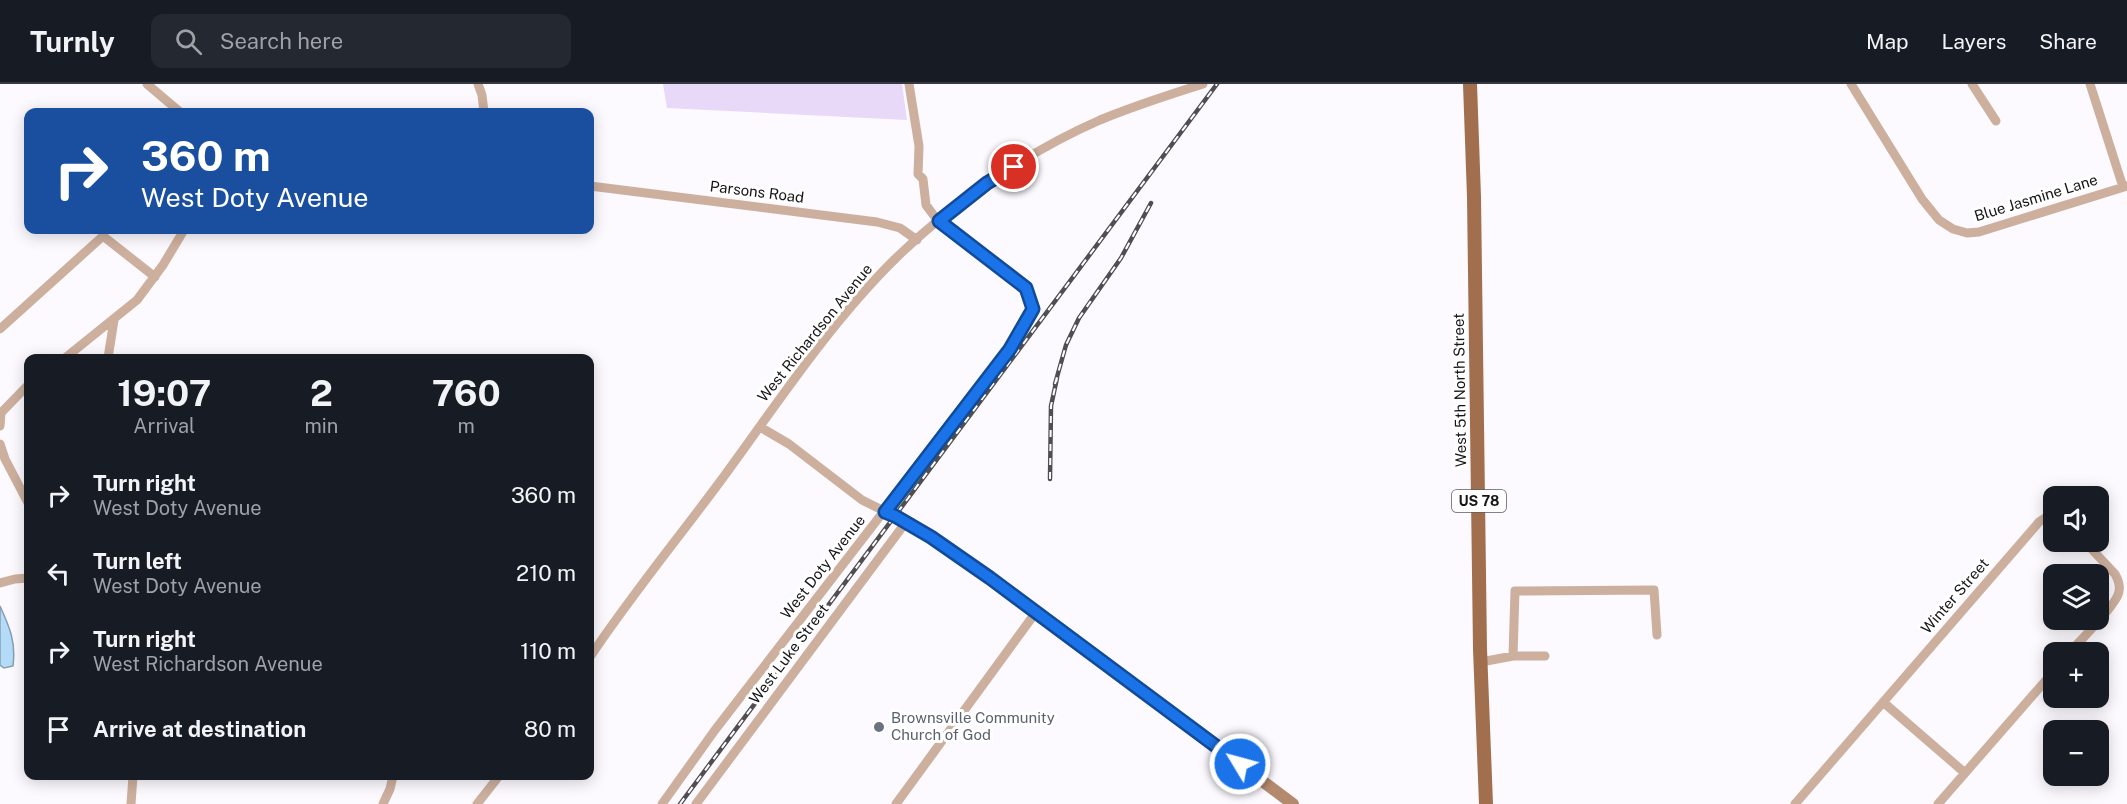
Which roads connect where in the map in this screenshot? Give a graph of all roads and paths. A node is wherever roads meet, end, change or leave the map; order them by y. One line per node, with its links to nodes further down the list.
1 (147, 84): 9 (street)
2 (478, 84): 10 (street)
3 (909, 84): 14 (street)
4 (1203, 84): 14 (street, West Richardson Avenue)
5 (1470, 84): 39 (main road, West 5th North Street / US 78)
6 (1851, 84): 12 (street, Blue Jasmine Lane)
7 (1972, 84): 11 (street)
8 (2090, 84): 12 (street)
9 (175, 108)
10 (484, 108)
11 (1996, 121)
12 (2125, 186)
13 (594, 187): 16 (street, Parsons Road)
14 (939, 221): 16 (street, West Richardson Avenue); 27 (street, West Doty Avenue)
15 (182, 234): 17 (street)
16 (917, 240): 24 (street, West Richardson Avenue)
17 (155, 277): 18 (street); 19 (street)
18 (114, 320): 20 (street); 21 (street)
19 (0, 329)
20 (74, 354)
21 (109, 354)
22 (24, 389): 23 (street)
23 (0, 426)
24 (760, 427): 27 (street); 36 (street, West Richardson Avenue)
25 (0, 444): 26 (street)
26 (24, 495)
27 (885, 512): 29 (street); 49 (street, West Doty Avenue)
28 (2043, 519): 41 (street, Winter Street)
29 (906, 522): 33 (street); 50 (street, West Luke Street)
30 (2094, 552): 35 (street)
31 (24, 579): 32 (street)
32 (0, 583)
33 (1036, 612): 51 (street); 52 (street)
34 (1657, 635): 37 (street)
35 (2079, 642)
36 (594, 651)
37 (1513, 656): 38 (street); 39 (street)
38 (1545, 656)
39 (1481, 662): 53 (main road, West 5th North Street / US 78)
40 (2043, 684): 42 (street)
41 (1883, 702): 42 (street); 54 (street, Winter Street)
42 (1965, 773): 55 (street)
43 (133, 780): 46 (street)
44 (392, 780): 47 (street)
45 (496, 780): 48 (street)
46 (131, 804)
47 (383, 804)
48 (477, 804)
49 (662, 804)
50 (696, 804)
51 (896, 804)
52 (1293, 804)
53 (1486, 804)
54 (1795, 804)
55 (1938, 804)

